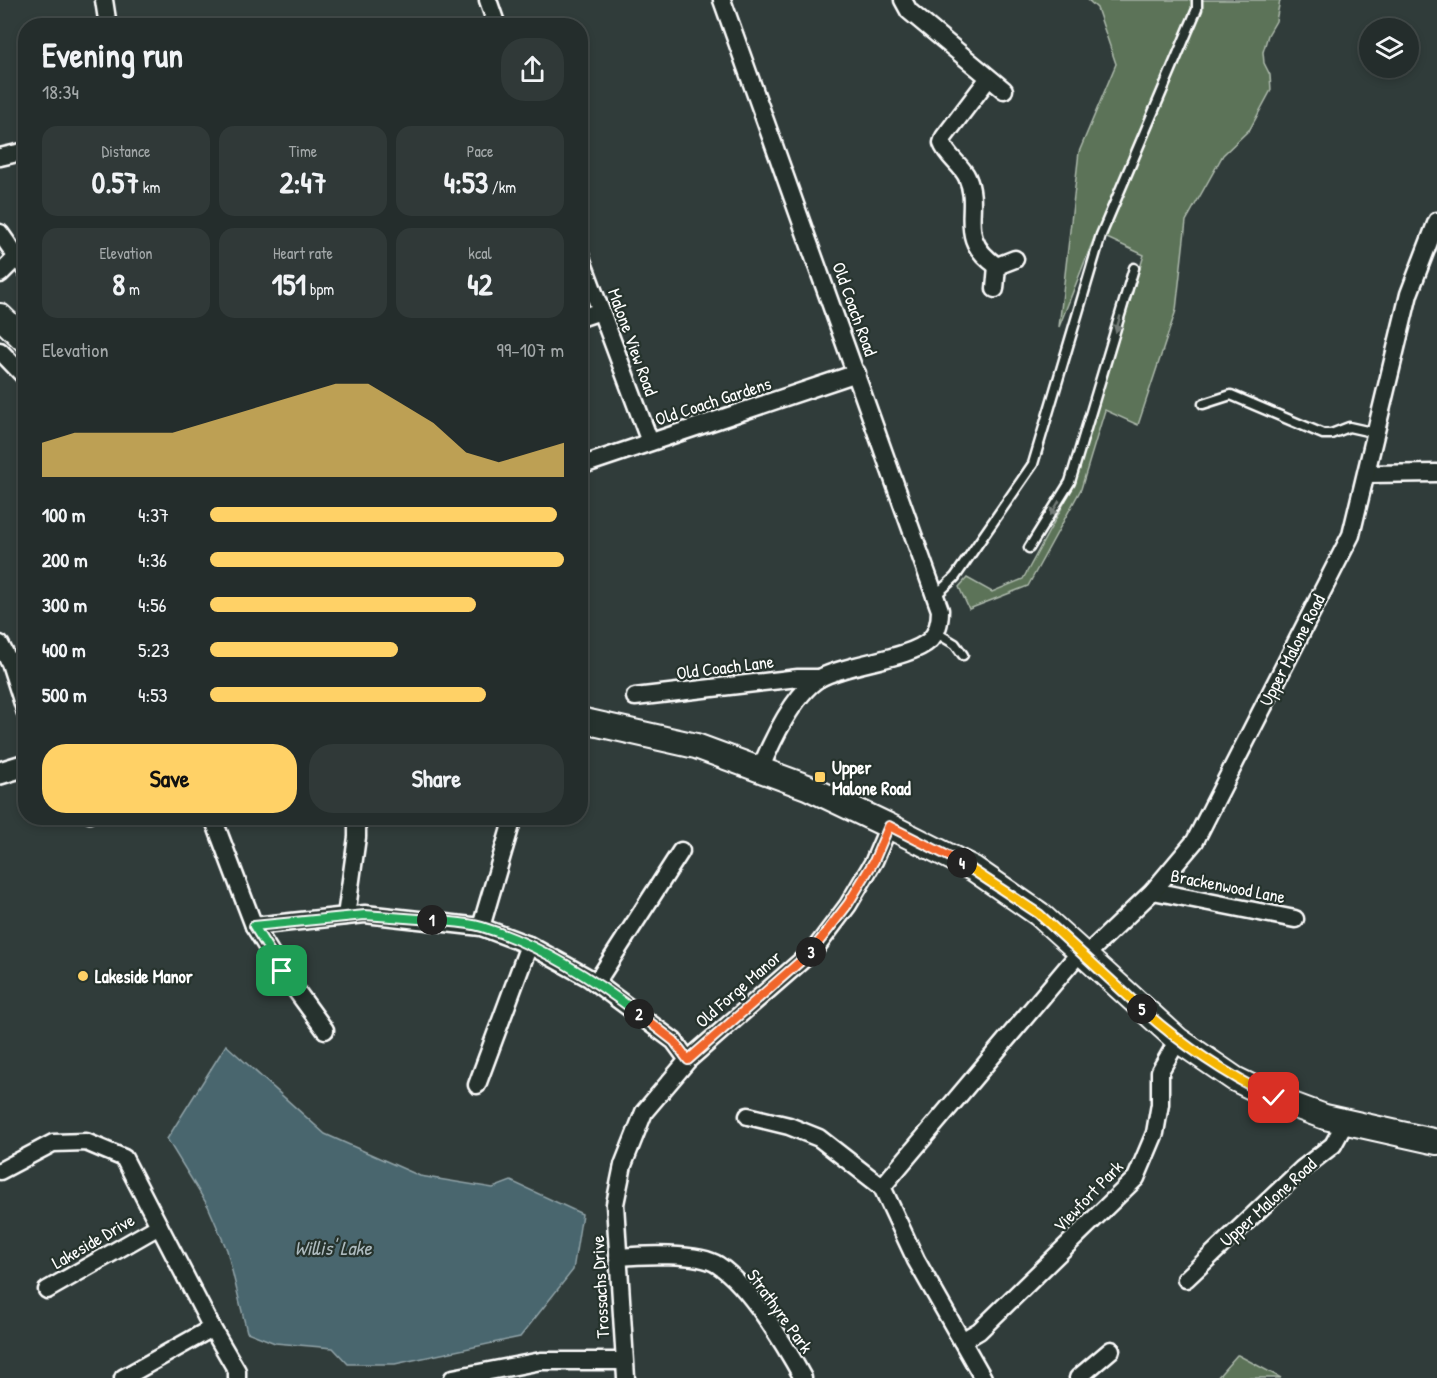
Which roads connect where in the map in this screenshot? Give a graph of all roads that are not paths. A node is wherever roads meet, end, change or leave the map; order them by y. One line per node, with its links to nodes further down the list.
1 (104, 0): 6 (street)
2 (488, 0): 7 (street)
3 (903, 0): 8 (street)
4 (1197, 0): 36 (lane)
5 (727, 1): 28 (street, Old Coach Road)
6 (107, 18)
7 (494, 18)
8 (988, 79): 9 (street); 17 (street)
9 (1004, 90)
10 (18, 153): 11 (street)
11 (0, 157)
12 (1437, 221): 30 (street, Upper Malone Road)
13 (0, 233): 15 (street)
14 (1015, 259): 17 (street)
15 (18, 260)
16 (18, 265): 19 (street)
17 (997, 266): 21 (street)
18 (1134, 268): 35 (lane, one-way to 35)
19 (0, 274)
20 (588, 276): 22 (street, Malone View Road)
21 (994, 289)
22 (601, 311): 23 (street); 31 (street, Malone View Road)
23 (588, 315)
24 (0, 316): 25 (main road)
25 (18, 333)
26 (0, 351): 27 (street)
27 (18, 370)
28 (857, 373): 31 (street, Old Coach Gardens); 36 (street, Old Coach Road)
29 (1203, 404): 30 (lane)
30 (1376, 433): 34 (street, Upper Malone Road)
31 (650, 442): 32 (street, Old Coach Gardens)
32 (588, 463)
33 (1437, 473): 34 (street)
34 (1367, 474): 52 (street, Upper Malone Road)
35 (1029, 548)
36 (934, 596): 37 (street, Old Coach Road)
37 (935, 632): 39 (lane); 40 (street, Old Coach Lane)
38 (0, 644): 41 (street)
39 (963, 655)
40 (820, 678): 42 (street, Old Coach Lane); 45 (street, Old Coach Lane)
41 (18, 688)
42 (635, 697)
43 (588, 722): 45 (main road)
44 (18, 767): 46 (street)
45 (760, 770): 50 (main road)
46 (0, 773)
47 (216, 825): 55 (street)
48 (357, 825): 53 (street)
49 (511, 825): 56 (street)
50 (889, 826): 58 (main road); 62 (street, Old Forge Manor)
51 (681, 851): 59 (street)
52 (1154, 891): 54 (street, Brackenwood Lane); 58 (street, Upper Malone Road)
53 (346, 916): 55 (street); 56 (street)
54 (1295, 919)
55 (254, 926): 60 (street)
56 (481, 927): 57 (street)
57 (529, 945): 59 (street); 63 (street)
58 (1083, 954): 61 (main road); 68 (street)
59 (596, 983): 62 (street)
60 (325, 1030)
61 (1178, 1040): 65 (main road); 75 (street, Viewfort Park)
62 (688, 1060): 69 (street, Old Forge Manor)
63 (477, 1085)
64 (748, 1116): 68 (street)
65 (1344, 1122): 66 (main road); 72 (street, Upper Malone Road)
66 (1437, 1142)
67 (0, 1171): 70 (street, Lakeside Drive)
68 (882, 1187): 75 (street)
69 (617, 1194): 71 (street, Trossachs Drive)
70 (159, 1226): 73 (street, Lakeside Drive); 74 (street, Lakeside Drive)
71 (618, 1257): 77 (street, Trossachs Drive); 83 (street, Strathyre Park)
72 (1186, 1279)
73 (48, 1290)
74 (212, 1328): 79 (street); 80 (street, Lakeside Drive)
75 (962, 1341): 84 (street)
76 (1111, 1350): 85 (street)
77 (624, 1360): 78 (street); 82 (street, Trossachs Drive)
78 (491, 1374): 81 (street)
79 (123, 1378)
80 (237, 1378)
81 (453, 1378)
82 (626, 1378)
83 (803, 1378)
84 (983, 1378)
85 (1078, 1378)

